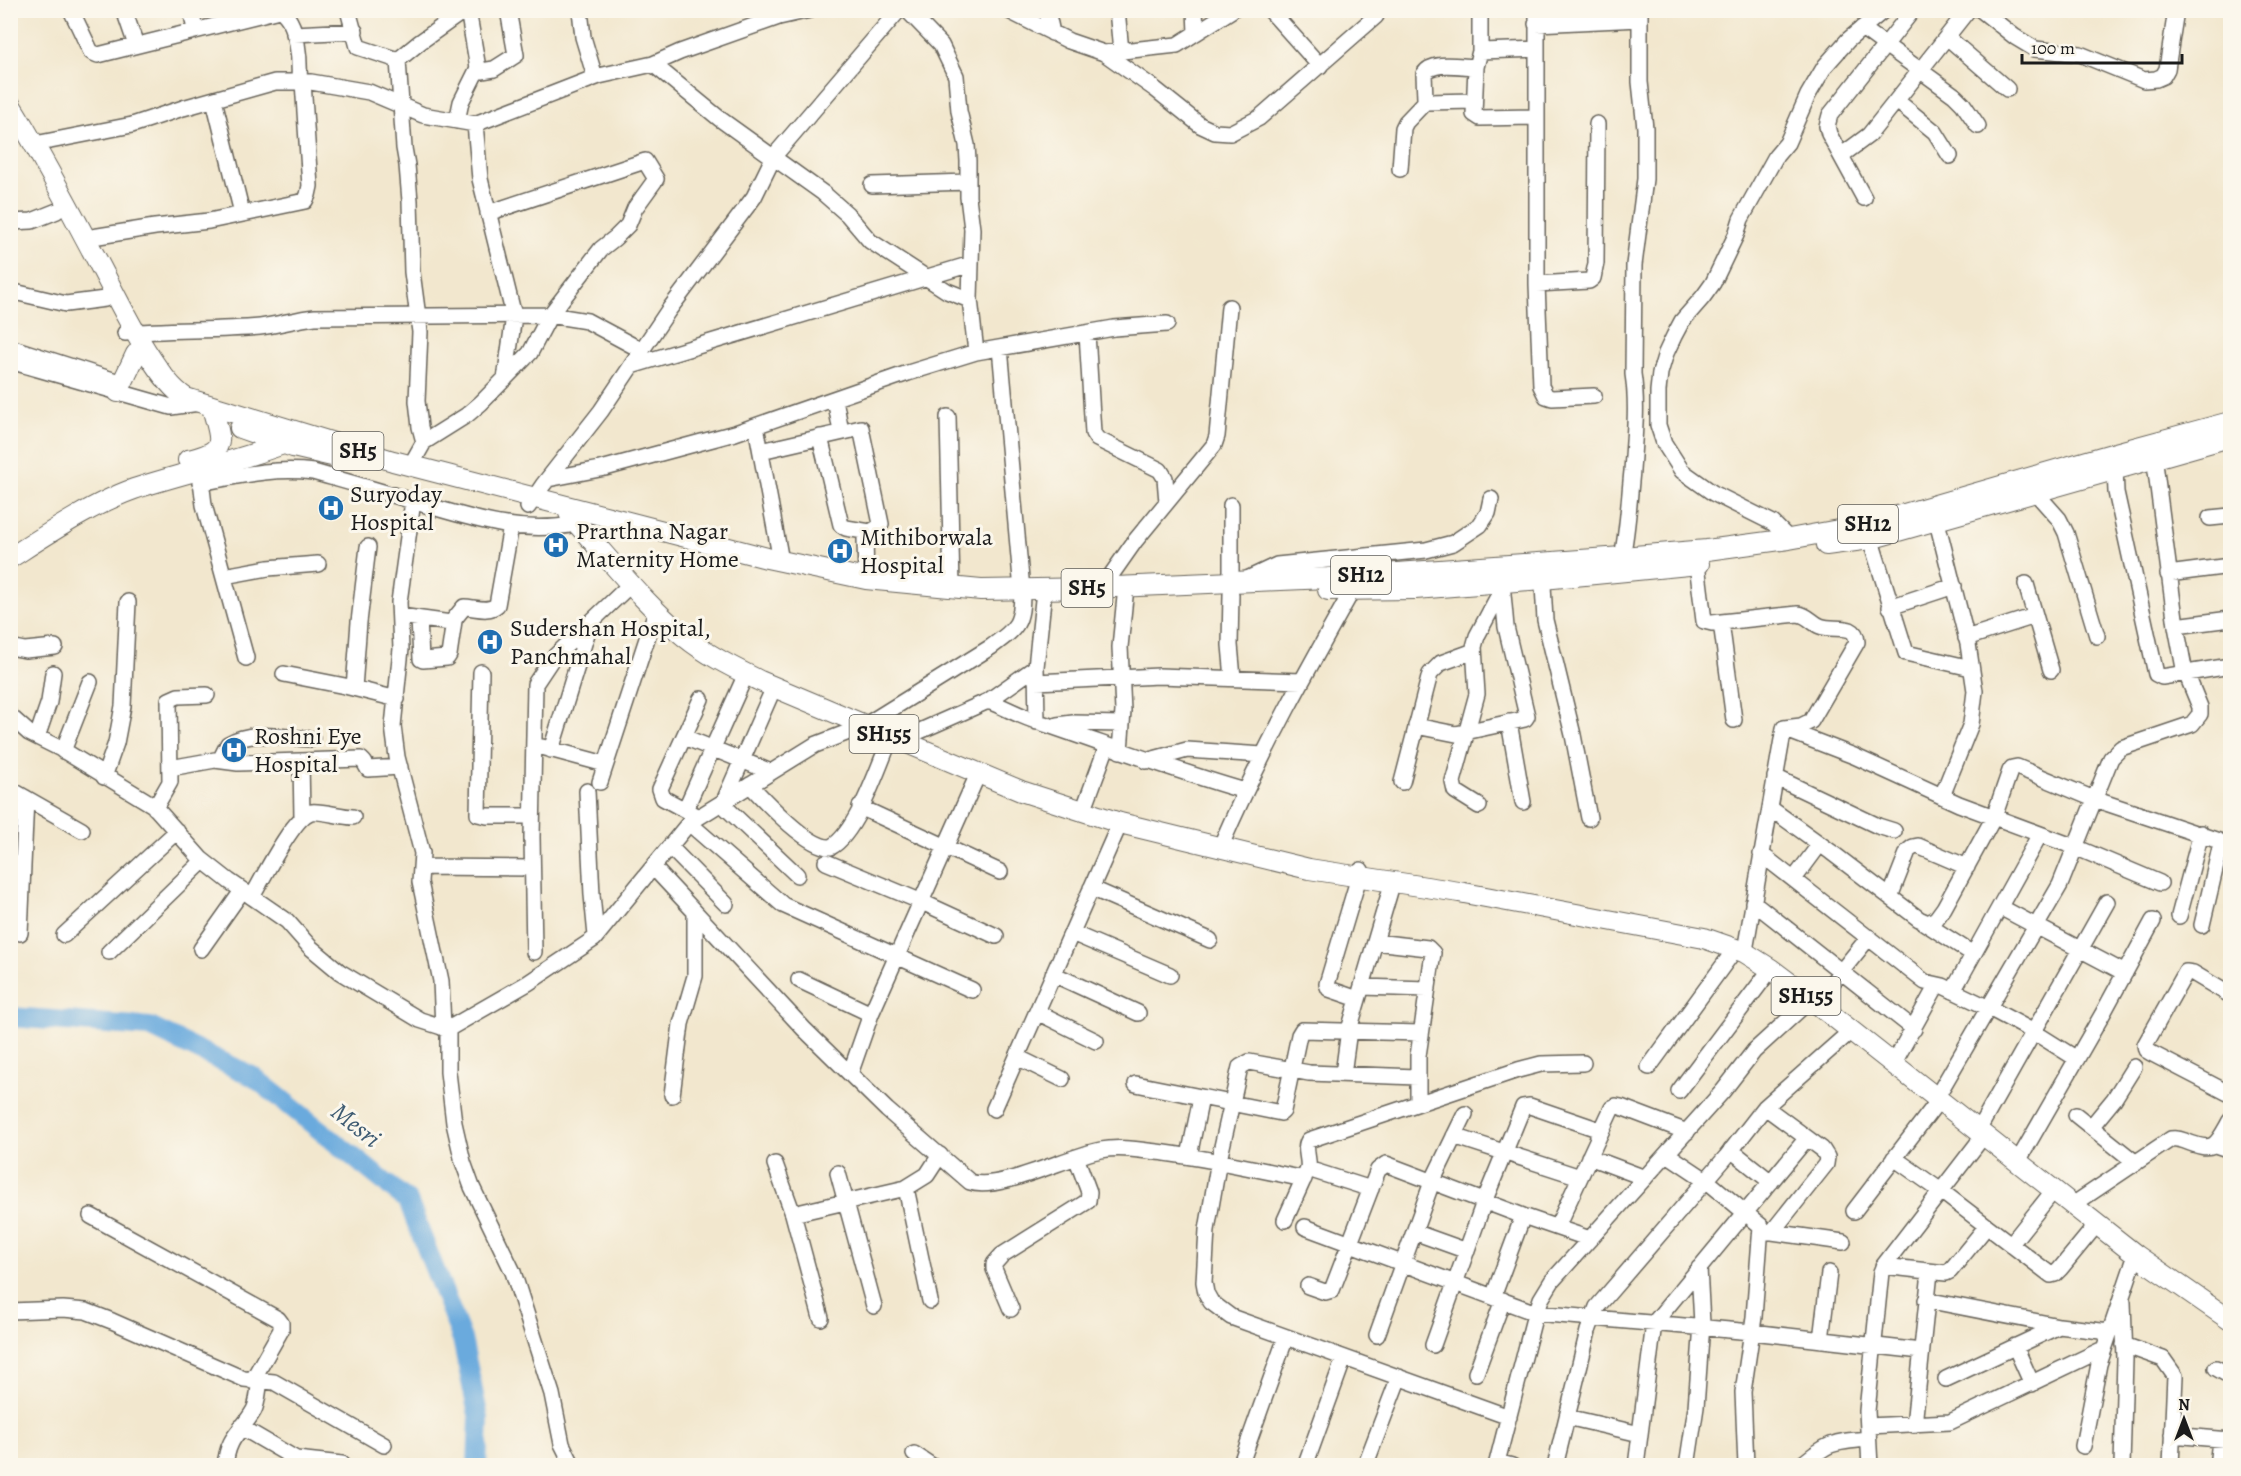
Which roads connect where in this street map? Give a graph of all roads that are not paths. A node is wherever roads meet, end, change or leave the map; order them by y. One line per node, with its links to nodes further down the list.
1 (71, 10): 36 (street)
2 (124, 10): 36 (street)
3 (190, 10): 30 (street)
4 (279, 10): 24 (street); 34 (street)
5 (348, 10): 31 (street)
6 (466, 10): 25 (street); 46 (street)
7 (508, 10): 46 (street)
8 (580, 10): 48 (street)
9 (810, 10): 43 (street)
10 (899, 10): 65 (street)
11 (907, 10): 68 (street)
12 (1007, 10): 32 (street)
13 (1047, 10): 32 (street)
14 (1117, 10): 39 (street)
15 (1195, 10): 33 (street)
16 (1232, 10): 33 (street)
17 (1270, 10): 44 (street)
18 (1480, 10): 40 (street)
19 (1884, 10): 29 (street)
20 (1913, 10): 37 (street)
21 (1968, 10): 35 (street)
22 (1981, 10): 23 (street)
23 (2176, 10)
24 (255, 13): 30 (street)
25 (451, 15): 42 (street)
26 (1640, 15): 28 (street); 132 (street)
27 (1376, 16): 44 (street)
28 (1537, 17): 38 (street)
29 (1862, 28): 37 (street); 129 (street)
30 (195, 30): 36 (street)
31 (354, 31): 34 (street); 42 (street)
32 (1052, 33): 41 (street)
33 (1196, 33): 39 (street)
34 (294, 34): 49 (street)
35 (1947, 37): 47 (street); 50 (street)
36 (136, 45)
37 (1885, 45): 47 (street); 64 (street)
38 (1537, 49): 40 (street); 57 (street)
39 (1120, 51): 41 (street)
40 (1480, 51): 45 (street)
41 (1104, 53): 44 (street)
42 (398, 60): 56 (street)
43 (653, 64): 48 (street); 65 (street)
44 (1320, 66)
45 (1476, 67): 52 (street); 53 (street)
46 (478, 68): 58 (street)
47 (1921, 71): 54 (street); 62 (street)
48 (595, 78): 59 (street)
49 (301, 82): 51 (street); 56 (street); 72 (street)
50 (2007, 89)
51 (214, 100): 63 (street); 72 (street)
52 (1426, 101): 53 (street); 67 (street)
53 (1474, 101): 57 (street)
54 (1897, 101): 64 (street); 66 (street)
55 (10, 104): 63 (main road)
56 (401, 105): 58 (street); 85 (street)
57 (1537, 117): 78 (street)
58 (457, 121): 59 (street)
59 (475, 124): 73 (street)
60 (1597, 124): 78 (street)
61 (10, 126): 71 (main road)
62 (1978, 126)
63 (35, 144): 75 (main road)
64 (1842, 155): 70 (street)
65 (774, 156): 77 (street); 91 (street)
66 (1950, 156)
67 (1400, 169)
68 (968, 182): 69 (street); 76 (street)
69 (872, 185)
70 (1864, 198)
71 (57, 211): 74 (street); 80 (main road)
72 (243, 213): 75 (street)
73 (489, 213): 83 (street); 84 (street)
74 (10, 222)
75 (86, 238): 87 (main road)
76 (971, 264): 77 (street); 81 (street)
77 (927, 278): 81 (street); 95 (street)
78 (1537, 284): 98 (street)
79 (10, 291): 80 (street)
80 (105, 299): 87 (main road)
81 (970, 300): 92 (street)
82 (1229, 307): 120 (street)
83 (550, 315): 84 (street); 91 (street); 96 (street)
84 (514, 316): 85 (street); 96 (street)
85 (417, 317): 87 (street); 108 (street)
86 (1167, 324): 88 (street)
87 (130, 333): 93 (main road); 100 (main road)
88 (1087, 333): 90 (street); 120 (street)
89 (10, 347): 97 (street)
90 (1000, 348): 92 (street); 151 (street)
91 (641, 350): 95 (street)
92 (976, 352): 99 (street)
93 (136, 354): 97 (main road); 100 (main road)
94 (10, 361): 97 (street)
95 (631, 366): 115 (street)
96 (506, 378): 108 (street)
97 (119, 388): 100 (street)
98 (1594, 396)
99 (835, 399): 103 (street); 104 (street)
100 (194, 405): 107 (main road); 130 (main road)
101 (948, 417): 149 (street)
102 (2230, 422): 109 (main road, SH12)
103 (756, 426): 110 (street); 115 (street)
104 (841, 432): 105 (street); 127 (street)
105 (820, 436): 110 (street); 127 (street)
106 (2230, 437): 109 (main road)
107 (290, 441): 111 (main road, SH5); 113 (street); 114 (main road); 119 (main road)
108 (424, 442): 111 (street)
109 (2153, 450): 112 (main road); 122 (main road, SH12); 139 (street)
110 (761, 451): 134 (street)
111 (411, 465): 119 (main road, SH5)
112 (2115, 468): 116 (main road); 176 (street)
113 (288, 469): 114 (street); 118 (street)
114 (200, 476): 133 (main road); 140 (street)
115 (548, 479): 119 (street)
116 (2035, 492): 122 (main road); 165 (street)
117 (1491, 499): 147 (street)
118 (413, 501): 126 (street); 157 (street)
119 (531, 502): 124 (main road)
120 (1167, 502): 150 (street)
121 (1231, 505): 147 (street)
122 (1935, 514): 128 (main road, SH12); 148 (street)
123 (2230, 516): 125 (street)
124 (580, 517): 126 (street); 134 (main road, SH5); 145 (main road, SH155); 151 (main road); 193 (main road, SH155)
125 (2210, 518)
126 (511, 526): 161 (street)
127 (870, 531): 142 (street)
128 (1868, 532): 129 (main road, SH12); 136 (main road); 155 (street)
129 (1789, 539): 132 (main road, SH12)
130 (10, 544)
131 (368, 547): 185 (street)
132 (1622, 557): 138 (main road, SH12)
133 (10, 558)
134 (781, 561): 142 (main road, SH5)
135 (318, 564): 140 (street)
136 (1697, 564): 138 (main road); 162 (street)
137 (2230, 566): 139 (street)
138 (1542, 571): 141 (main road, SH12); 240 (street)
139 (2168, 574): 164 (street)
140 (224, 576): 170 (street)
141 (1500, 576): 144 (main road, SH12); 144 (main road); 169 (street); 192 (street)
142 (866, 579): 149 (main road, SH5)
143 (1308, 579): 144 (main road, SH12); 147 (main road, SH5)
144 (1357, 582): 147 (main road); 182 (street)
145 (632, 584): 156 (main road, SH155); 163 (street)
146 (2026, 584): 158 (street)
147 (1235, 586): 150 (main road, SH5); 152 (main road); 181 (street)
148 (1954, 586): 155 (street); 166 (street)
149 (952, 588): 151 (main road, SH5)
150 (1102, 588): 151 (main road, SH5)
151 (1022, 595): 153 (main road); 193 (street)
152 (1125, 597): 153 (main road); 180 (street)
153 (1044, 600): 179 (street)
154 (128, 602): 219 (street)
155 (1890, 607): 172 (street)
156 (656, 611): 178 (main road, SH155); 214 (street)
157 (400, 616): 159 (street); 187 (street)
158 (2035, 616): 166 (street); 173 (street)
159 (419, 619): 161 (street); 161 (street)
160 (2230, 619): 164 (street)
161 (454, 621)
162 (1721, 622): 191 (street); 197 (street)
163 (590, 623): 204 (street); 206 (street)
164 (2176, 626): 176 (street)
165 (2097, 636)
166 (1966, 638): 172 (street)
167 (10, 647): 168 (street)
168 (55, 647)
169 (1474, 651): 196 (street); 198 (street)
170 (246, 658)
171 (2230, 666): 176 (street)
172 (1971, 668): 225 (street)
173 (2050, 670)
174 (481, 672): 235 (street)
175 (53, 673): 200 (street)
176 (2186, 673): 227 (street)
177 (284, 674): 185 (street)
178 (746, 674): 184 (main road, SH155); 207 (street)
179 (1036, 675): 180 (street); 189 (street); 194 (street)
180 (1123, 678): 181 (street); 195 (street)
181 (1233, 678): 182 (street)
182 (1302, 681): 209 (street)
183 (90, 682): 208 (street)
184 (774, 687): 193 (main road, SH155); 212 (street)
185 (354, 688): 187 (street)
186 (207, 695): 216 (street)
187 (397, 699): 215 (street)
188 (701, 699): 201 (street)
189 (988, 701): 194 (street); 199 (street)
190 (10, 716): 200 (street)
191 (1734, 720)
192 (1509, 722): 198 (street); 229 (street)
193 (869, 723): 199 (main road, SH155); 202 (main road, SH155); 217 (street)
194 (1044, 724): 195 (street); 205 (street)
195 (1122, 724): 205 (street)
196 (1416, 726): 198 (street); 221 (street)
197 (1784, 729): 220 (street); 225 (street)
198 (1466, 733): 231 (street)
199 (911, 735): 230 (main road, SH155)
200 (37, 737): 208 (street)
201 (684, 737): 207 (street); 237 (street)
202 (891, 737): 218 (main road, SH155); 232 (street)
203 (312, 739): 210 (street)
204 (533, 745): 206 (street); 235 (street)
205 (1113, 748): 213 (street); 230 (street)
206 (551, 750): 214 (street)
207 (712, 750): 212 (street); 237 (street)
208 (63, 751): 219 (street)
209 (1263, 755): 213 (street); 224 (street)
210 (220, 760): 211 (street); 216 (street)
211 (301, 761): 215 (street); 239 (street)
212 (742, 761): 217 (street); 228 (street)
213 (1146, 761): 224 (street)
214 (605, 764): 283 (street)
215 (400, 767): 256 (street)
216 (170, 768): 233 (street)
217 (771, 772): 222 (street)
218 (978, 774): 241 (main road, SH155); 249 (street)
219 (104, 777): 233 (street)
220 (1776, 777): 234 (street); 244 (street)
221 (1402, 782)
222 (750, 785): 228 (street); 232 (street)
223 (10, 789): 226 (street)
224 (1245, 791): 247 (street)
225 (1942, 796): 238 (street)
226 (26, 798): 242 (street); 280 (street)
227 (2094, 799): 238 (street); 245 (street); 251 (street)
228 (723, 802): 237 (street); 262 (street)
229 (1523, 802)
230 (1086, 803): 247 (main road, SH155)
231 (1479, 806)
232 (860, 807): 249 (street)
233 (155, 808): 243 (street)
234 (1770, 808): 248 (street); 252 (street)
235 (532, 816): 258 (street)
236 (353, 817): 239 (street)
237 (691, 817): 250 (street); 294 (street)
238 (1994, 817): 246 (street); 257 (street)
239 (302, 818): 267 (street)
240 (1589, 818)
241 (1120, 823): 253 (main road, SH155); 266 (street)
242 (82, 830)
243 (177, 831): 254 (street); 282 (street)
244 (1894, 831)
245 (2202, 833): 275 (street); 278 (street)
246 (2040, 834): 251 (street); 273 (street)
247 (1223, 841): 253 (main road, SH155)
248 (1820, 844): 263 (street); 268 (street)
249 (946, 846): 260 (street); 269 (street)
250 (670, 847): 259 (street); 272 (street)
251 (2075, 847): 265 (street); 279 (street)
252 (1761, 854): 263 (street); 270 (street)
253 (1265, 855): 261 (main road, SH155)
254 (203, 861): 267 (street); 291 (street)
255 (826, 862): 269 (street)
256 (421, 867): 258 (street); 313 (street)
257 (1966, 867): 268 (street); 277 (street)
258 (532, 868): 292 (street)
259 (654, 868): 274 (street); 283 (street)
260 (1000, 872)
261 (1360, 873): 264 (main road, SH155); 288 (main road, SH155); 305 (street)
262 (797, 875)
263 (1794, 879): 285 (street)
264 (1393, 881): 287 (street); 288 (main road, SH155)
265 (2160, 883)
266 (1091, 888): 281 (street); 286 (street)
267 (247, 894): 289 (street); 313 (street)
268 (1890, 897): 277 (street)
269 (922, 902): 284 (street); 294 (street)
270 (1753, 902): 288 (street); 296 (street)
271 (2107, 902): 290 (street)
272 (726, 904)
273 (2000, 907): 279 (street); 293 (street)
274 (695, 914): 327 (street); 334 (street)
275 (2179, 916)
276 (2153, 921): 298 (street)
277 (1923, 922): 293 (street)
278 (2202, 925)
279 (2036, 926): 290 (street); 308 (street)
280 (20, 933)
281 (1071, 933): 297 (street); 299 (street)
282 (64, 935)
283 (596, 936): 313 (street)
284 (996, 936)
285 (1869, 937): 296 (street); 301 (street)
286 (1210, 940)
287 (1375, 942): 302 (street); 305 (street)
288 (1741, 947): 295 (main road, SH155); 307 (main road, SH155); 324 (street)
289 (201, 949)
290 (2080, 951): 298 (street); 317 (street)
291 (109, 952)
292 (534, 952)
293 (1974, 954): 304 (street)
294 (898, 957): 303 (street); 311 (street)
295 (1771, 969): 307 (main road, SH155); 332 (street)
296 (1842, 972): 307 (street); 314 (street)
297 (1053, 974): 309 (street); 310 (street)
298 (2125, 974): 322 (street)
299 (1170, 975)
300 (799, 980): 311 (street)
301 (1937, 985): 304 (street); 314 (street)
302 (1428, 989): 305 (street); 318 (street)
303 (972, 990)
304 (1953, 991): 308 (street)
305 (1360, 993): 315 (street)
306 (2230, 995): 333 (street)
307 (1815, 999): 312 (main road, SH155); 347 (street)
308 (1989, 1008): 317 (street); 335 (street)
309 (1036, 1012): 319 (street); 320 (street)
310 (1138, 1013)
311 (871, 1014): 327 (street)
312 (1834, 1014): 316 (main road, SH155); 321 (main road, SH155)
313 (445, 1029): 451 (street)
314 (1914, 1029): 321 (street)
315 (1349, 1030): 318 (street); 326 (street); 328 (street)
316 (1851, 1031): 335 (main road, SH155); 339 (street)
317 (2034, 1032): 322 (street); 346 (street)
318 (1421, 1033): 329 (street)
319 (1096, 1041)
320 (1017, 1057): 330 (street); 340 (street)
321 (1896, 1059): 335 (main road, SH155)
322 (2077, 1059): 357 (street)
323 (1583, 1063): 337 (street)
324 (1649, 1067)
325 (2134, 1067): 344 (street)
326 (1293, 1070): 328 (street); 338 (street); 338 (street)
327 (850, 1074): 351 (street)
328 (1343, 1074): 329 (street)
329 (1417, 1077): 337 (street)
330 (1062, 1079)
331 (1136, 1084): 336 (street)
332 (1679, 1091)
333 (2230, 1094)
334 (672, 1095)
335 (1939, 1096): 346 (main road, SH155); 360 (street)
336 (1201, 1098): 338 (street); 356 (street)
337 (1418, 1103): 365 (street)
338 (1230, 1104): 361 (street)
339 (1765, 1107): 349 (street); 352 (street)
340 (994, 1109)
341 (1465, 1114): 348 (street)
342 (2076, 1114): 344 (street)
343 (2230, 1120): 350 (street)
344 (2091, 1127): 362 (street)
345 (1600, 1130): 347 (street); 354 (street); 359 (street)
346 (1983, 1130): 357 (main road, SH155); 373 (main road, SH155); 374 (street)
347 (1687, 1132): 355 (street)
348 (1454, 1136): 354 (street); 369 (street)
349 (1806, 1138): 370 (street); 388 (street)
350 (2215, 1145): 353 (street); 362 (street)
351 (934, 1150): 358 (street); 371 (street)
352 (1731, 1150): 368 (street); 370 (street)
353 (2230, 1150)
354 (1503, 1152): 366 (street); 377 (street)
355 (1667, 1154): 367 (street); 368 (street)
356 (1189, 1156): 358 (street); 361 (street)
357 (2021, 1156): 375 (main road, SH155)
358 (1076, 1157): 409 (street)
359 (1589, 1157): 366 (street); 367 (street)
360 (1894, 1158): 374 (street); 378 (street)
361 (1219, 1160): 365 (street); 421 (street)
362 (2136, 1163): 375 (street)
363 (775, 1164): 380 (street)
364 (838, 1173): 376 (street)
365 (1306, 1174): 372 (street); 383 (street)
366 (1580, 1177): 387 (street)
367 (1646, 1178): 390 (street)
368 (1706, 1180): 379 (street); 413 (street)
369 (1432, 1182): 372 (street); 377 (street); 389 (street)
370 (1771, 1182): 379 (street)
371 (906, 1188): 376 (street); 406 (street)
372 (1371, 1189): 392 (street)
373 (2054, 1190): 384 (main road, SH155); 393 (street)
374 (1941, 1191): 385 (street); 397 (street)
375 (2080, 1200): 408 (main road, SH155)
376 (847, 1201): 380 (street); 407 (street)
377 (1484, 1202): 382 (street); 394 (street)
378 (1854, 1211)
379 (1746, 1213): 388 (street); 398 (street)
380 (793, 1214): 412 (street)
381 (91, 1216): 435 (street)
382 (1523, 1216): 387 (street); 404 (street)
383 (1285, 1220)
384 (2097, 1224): 393 (street); 395 (main road, SH155)
385 (1987, 1226): 393 (street); 399 (street)
386 (1305, 1227): 392 (street)
387 (1557, 1227): 390 (street)
388 (1767, 1231): 391 (street); 418 (street)
389 (1414, 1232): 394 (street); 396 (street)
390 (1590, 1239): 411 (street)
391 (1843, 1242)
392 (1351, 1244): 396 (street); 402 (street)
393 (2011, 1244)
394 (1467, 1251): 401 (street)
395 (2136, 1255): 403 (street); 414 (main road, SH155)
396 (1402, 1263): 401 (street); 420 (street)
397 (1883, 1266): 399 (street); 424 (street)
398 (1699, 1268): 415 (street); 417 (street)
399 (1930, 1272): 405 (street)
400 (1829, 1273): 422 (street)
401 (1455, 1283): 404 (street); 423 (street)
402 (1308, 1286)
403 (2122, 1293): 419 (street); 426 (street)
404 (1498, 1298): 411 (street); 431 (street)
405 (1926, 1300): 416 (street); 428 (street)
406 (930, 1301)
407 (874, 1306)
408 (2230, 1308)
409 (1011, 1309)
410 (10, 1311): 435 (street)
411 (1536, 1313): 413 (street); 437 (street)
412 (821, 1318)
413 (1592, 1318): 415 (street); 438 (street)
414 (2230, 1320)
415 (1654, 1323): 417 (street); 442 (street)
416 (2059, 1326): 419 (street); 425 (street)
417 (1701, 1328): 418 (street); 458 (street)
418 (1752, 1332): 422 (street); 459 (street)
419 (2109, 1332): 427 (street)
420 (1377, 1335)
421 (1287, 1337): 429 (street); 453 (street)
422 (1821, 1340): 424 (street)
423 (1433, 1345)
424 (1873, 1346): 428 (street); 441 (street)
425 (2015, 1346): 434 (street); 436 (street)
426 (2124, 1346): 443 (street); 462 (street)
427 (2103, 1349): 436 (street); 446 (street)
428 (1921, 1351): 439 (street)
429 (1344, 1358): 433 (street); 454 (street)
430 (2216, 1368): 432 (street)
431 (1476, 1373)
432 (2230, 1376)
433 (1399, 1377): 437 (street); 455 (street)
434 (1946, 1379)
435 (256, 1381): 440 (street); 445 (street)
436 (2032, 1384): 439 (street)
437 (1509, 1417): 449 (street)
438 (1567, 1417): 442 (street); 456 (street)
439 (1914, 1425): 441 (street)
440 (240, 1427): 448 (street); 450 (street)
441 (1868, 1433): 460 (street); 461 (street)
442 (1640, 1434): 457 (street)
443 (2172, 1435): 444 (street); 463 (street)
444 (2230, 1439): 464 (street)
445 (384, 1444)
446 (2083, 1446)
447 (914, 1454): 452 (street)
448 (342, 1464)
449 (1502, 1464)
450 (225, 1466)
451 (573, 1466)
452 (932, 1466)
453 (1240, 1466)
454 (1305, 1466)
455 (1365, 1466)
456 (1555, 1466)
457 (1636, 1466)
458 (1687, 1466)
459 (1746, 1466)
460 (1800, 1466)
461 (1870, 1466)
462 (2122, 1466)
463 (2170, 1466)
464 (2217, 1466)

